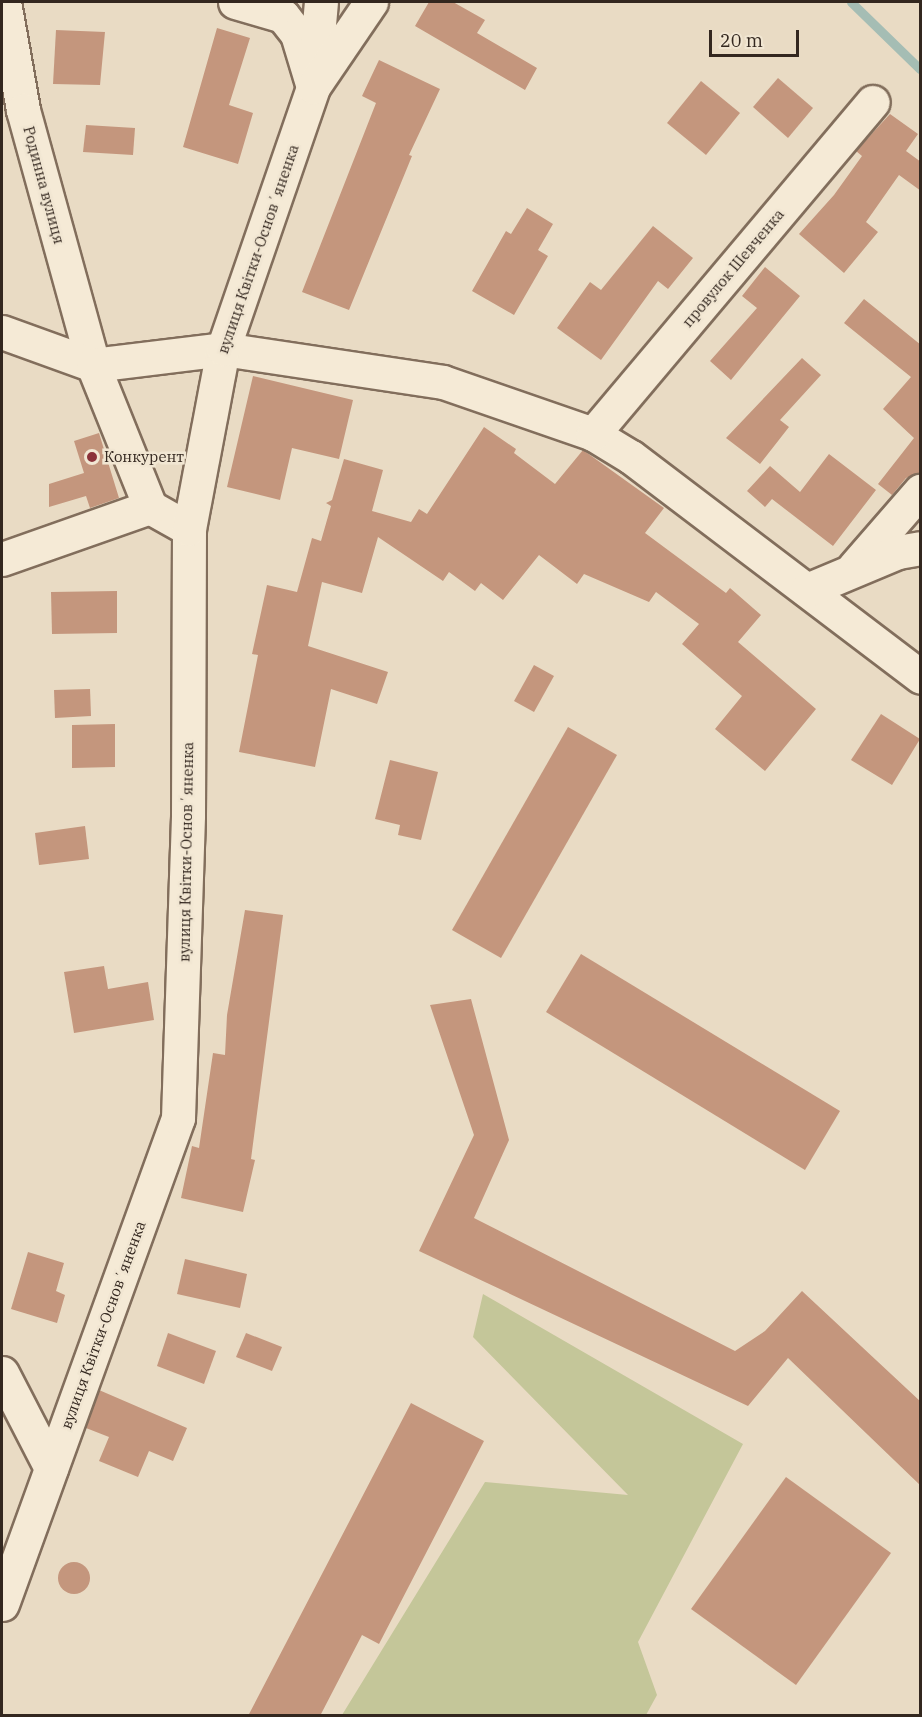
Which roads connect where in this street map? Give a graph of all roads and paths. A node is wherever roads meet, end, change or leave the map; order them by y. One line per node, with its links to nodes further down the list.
1 (4, 2): 9 (street, Родинна вулиця)
2 (235, 2): 5 (street)
3 (321, 2): 5 (street, вулиця Квітки-Основʼяненка)
4 (371, 2): 5 (street, вулиця Квітки-Основʼяненка)
5 (313, 87): 8 (street, вулиця Квітки-Основʼяненка)
6 (873, 102): 10 (street, провулок Шевченка)
7 (2, 332): 9 (street)
8 (223, 349): 9 (street); 10 (street); 13 (street, вулиця Квітки-Основʼяненка)
9 (93, 365): 12 (street, Родинна вулиця)
10 (593, 434): 17 (street)
11 (921, 491): 16 (street)
12 (150, 507): 13 (street); 15 (street)
13 (189, 529): 20 (street, вулиця Квітки-Основʼяненка)
14 (921, 548): 16 (street)
15 (2, 559)
16 (849, 573): 17 (street)
17 (807, 590): 18 (street)
18 (921, 676)
19 (2, 1373): 20 (street)
20 (51, 1468): 21 (street, вулиця Квітки-Основʼяненка)
21 (2, 1604)

